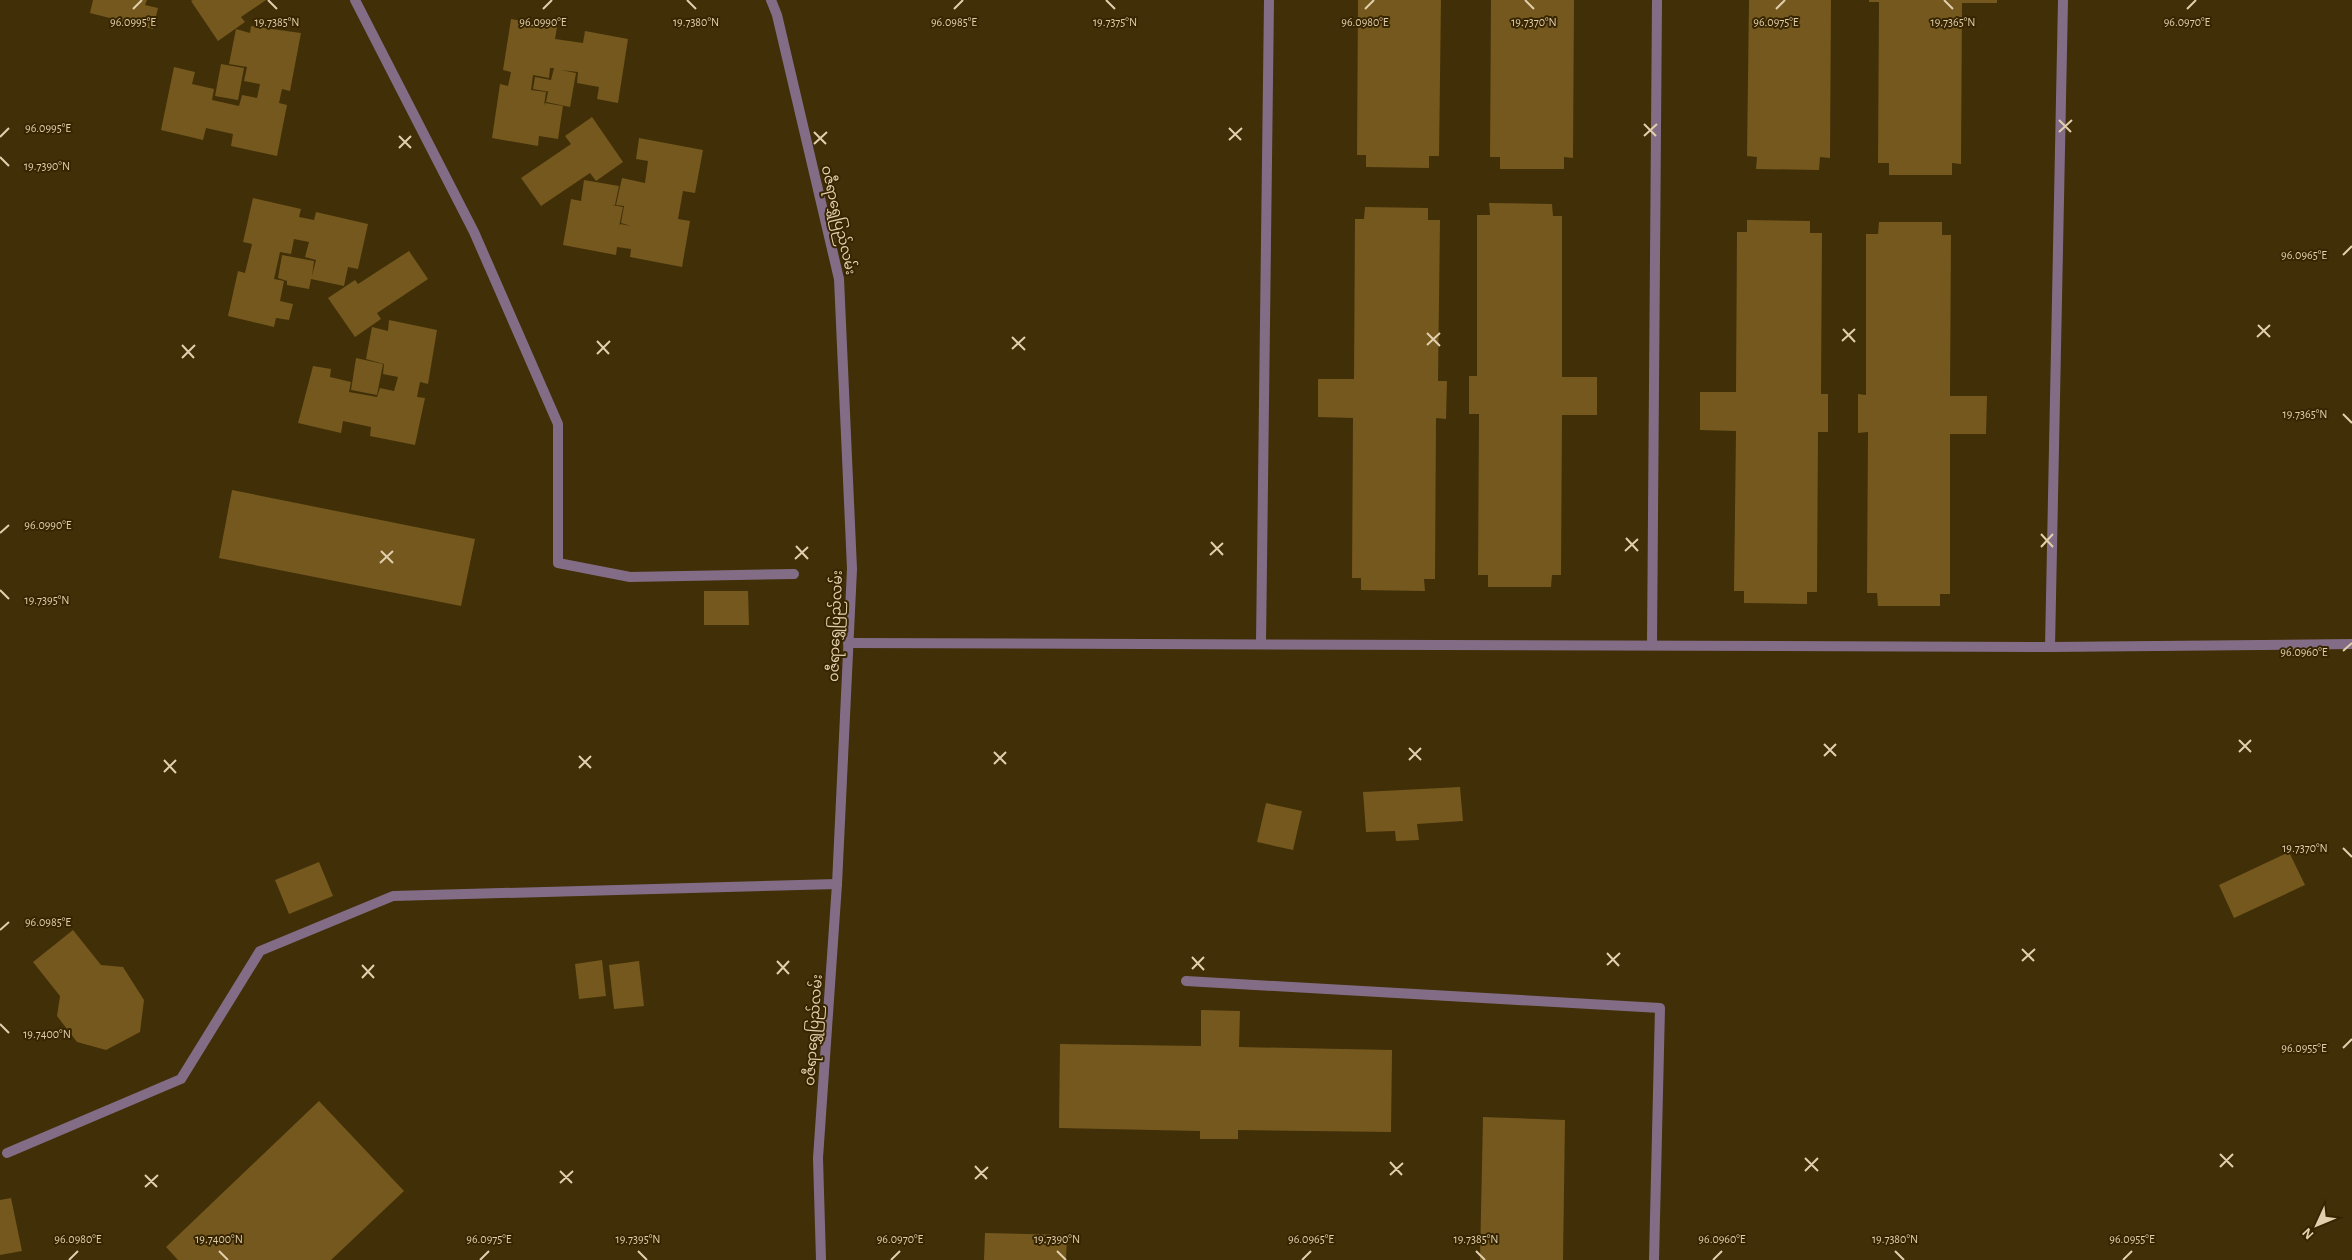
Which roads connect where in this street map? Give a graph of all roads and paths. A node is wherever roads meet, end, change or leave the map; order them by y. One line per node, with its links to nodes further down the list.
1 (355, 0): 6 (street)
2 (772, 0): 7 (street, ဝဇီရာရွှေပြည်လမ်း)
3 (1269, 0): 8 (street)
4 (1658, 0): 9 (street)
5 (2063, 0): 11 (street)
6 (794, 574)
7 (848, 643): 8 (street); 12 (street, ဝဇီရာရွှေပြည်လမ်း)
8 (1261, 643): 9 (street)
9 (1652, 644): 11 (street)
10 (2352, 644): 11 (street)
11 (2050, 647)
12 (838, 884): 14 (street); 15 (street, ဝဇီရာရွှေပြည်လမ်း)
13 (1186, 981): 16 (street)
14 (7, 1153)
15 (821, 1260)
16 (1654, 1260)

